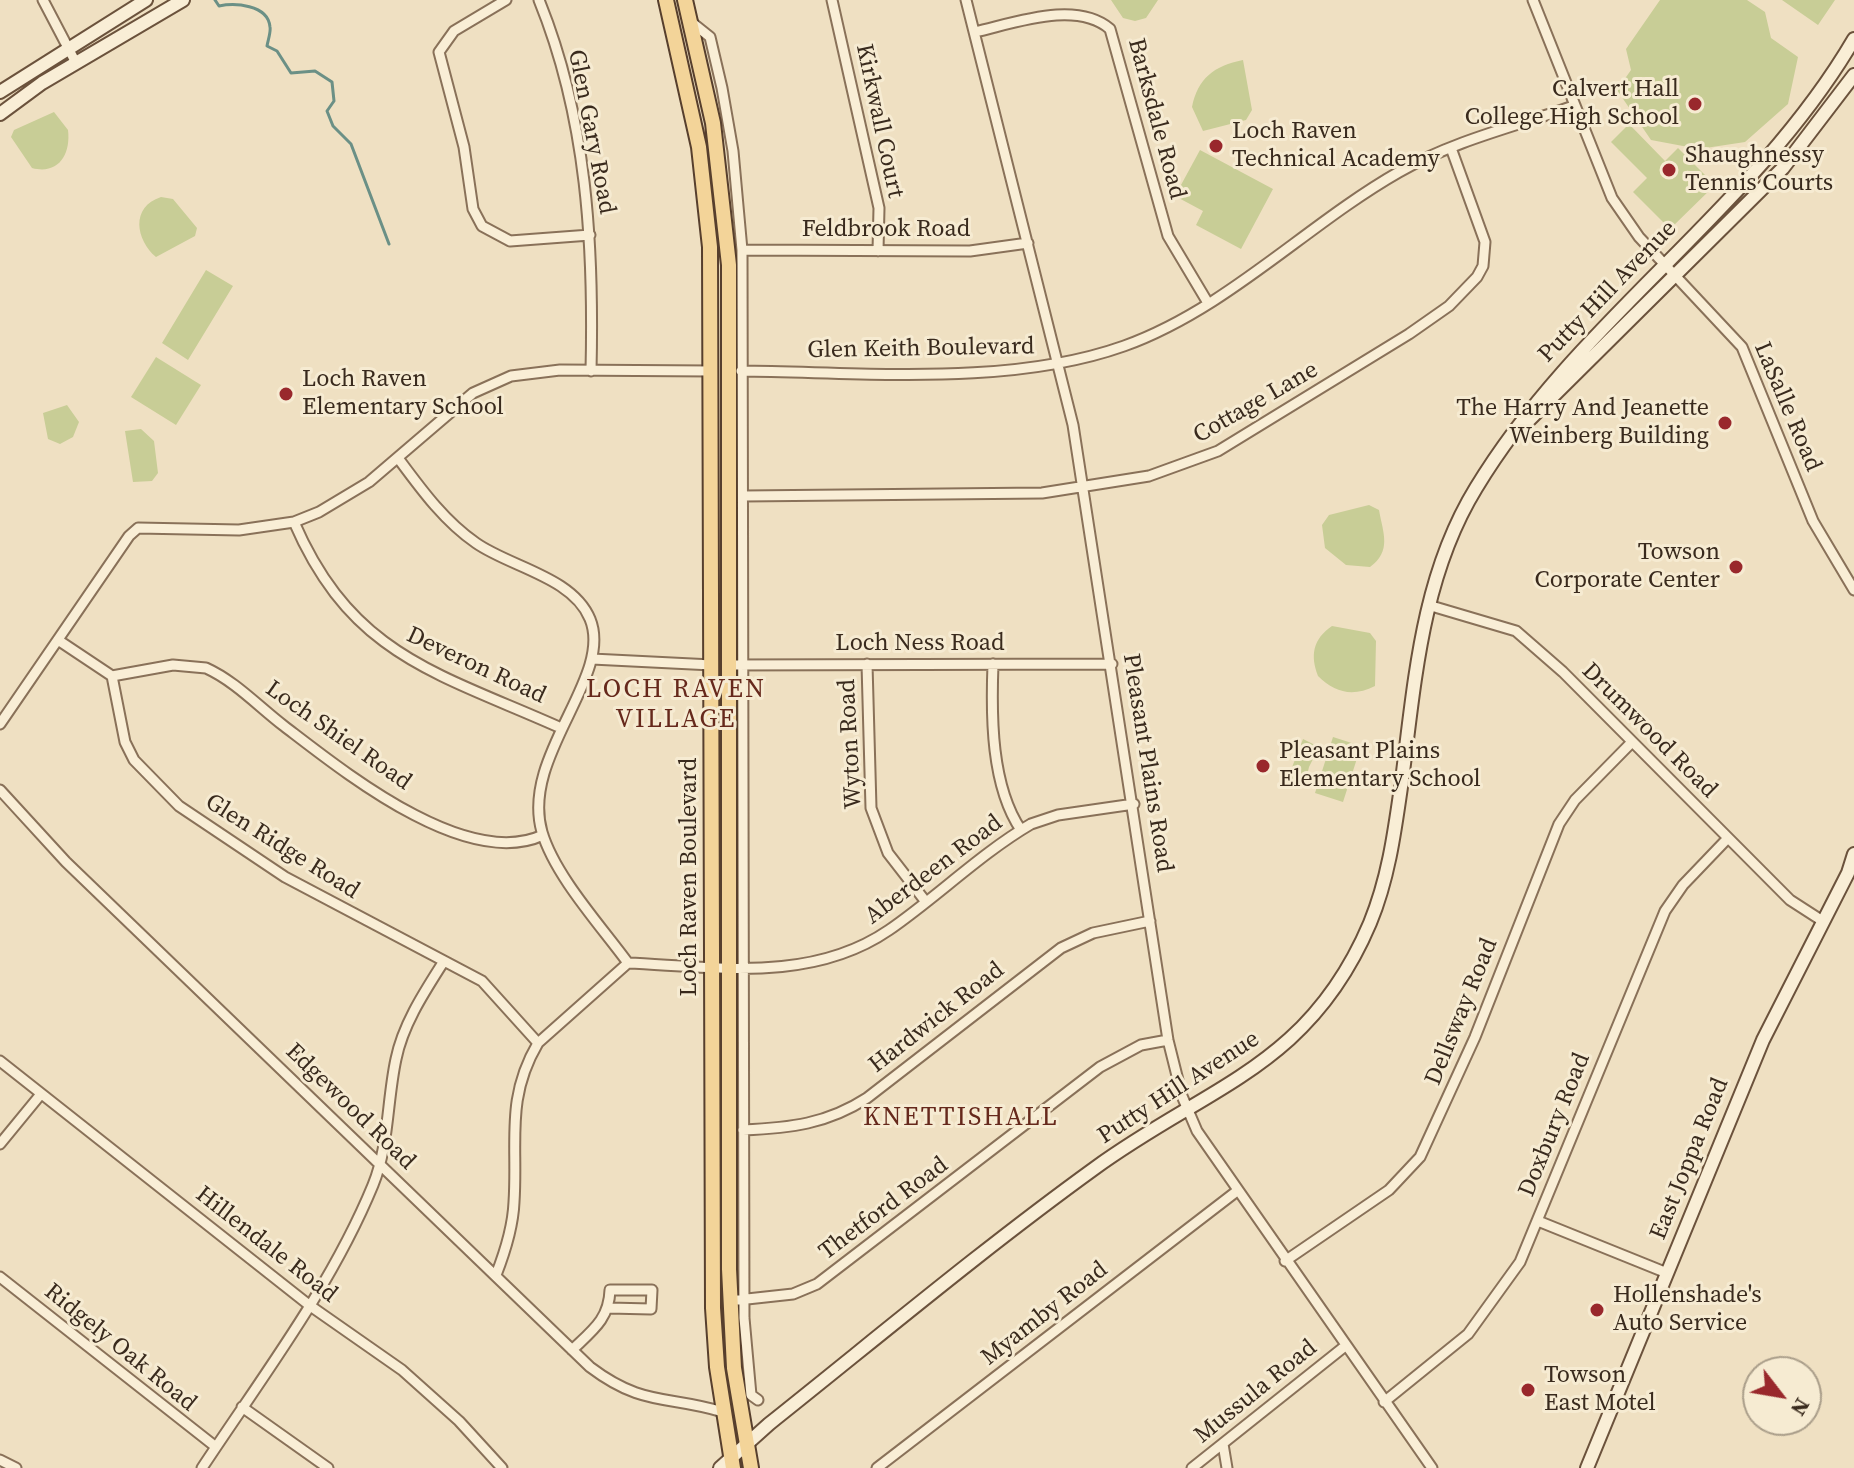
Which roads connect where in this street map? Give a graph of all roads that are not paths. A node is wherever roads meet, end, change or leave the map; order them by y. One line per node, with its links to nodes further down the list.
1 (146, 0): 14 (street)
2 (506, 0): 21 (street)
3 (539, 0): 21 (street, Glen Gary Road)
4 (666, 0): 30 (main road, Loch Raven Boulevard)
5 (685, 0): 11 (main road, Loch Raven Boulevard)
6 (832, 0): 24 (street, Kirkwall Court)
7 (966, 0): 12 (street, Pleasant Plains Road)
8 (1533, 0): 18 (street, LaSalle Road)
9 (177, 2): 15 (street)
10 (44, 4): 14 (street)
11 (690, 21): 23 (street, Loch Raven Boulevard); 31 (main road, Loch Raven Boulevard)
12 (975, 32): 22 (street, Pleasant Plains Road); 27 (street, Barksdale Road)
13 (1854, 39): 25 (street, Putty Hill Avenue)
14 (67, 48): 15 (street); 17 (street)
15 (76, 63): 19 (street)
16 (1854, 75): 26 (street, Putty Hill Avenue)
17 (0, 92)
18 (1574, 106): 20 (street, Glen Keith Boulevard); 25 (street, LaSalle Road)
19 (0, 114)
20 (1451, 148): 27 (street, Glen Keith Boulevard); 34 (street, Cottage Lane)
21 (590, 235): 29 (street, Glen Gary Road)
22 (1028, 243): 24 (street, Feldbrook Road); 28 (street, Pleasant Plains Road)
23 (742, 250): 24 (street, Feldbrook Road); 31 (street, Loch Raven Boulevard)
24 (878, 251)
25 (1663, 265): 26 (street, LaSalle Road); 32 (street, Putty Hill Avenue)
26 (1674, 275): 32 (street, Putty Hill Avenue); 37 (street, LaSalle Road)
27 (1208, 303): 28 (street, Glen Keith Boulevard)
28 (1060, 364): 31 (street, Glen Keith Boulevard); 34 (street, Pleasant Plains Road)
29 (591, 371): 30 (street); 33 (street)
30 (712, 371): 31 (main road); 44 (main road, Loch Raven Boulevard)
31 (736, 371): 35 (street, Loch Raven Boulevard); 45 (main road, Loch Raven Boulevard)
32 (1518, 429): 38 (street, Putty Hill Avenue)
33 (398, 458): 36 (street); 40 (street)
34 (1084, 487): 35 (street, Cottage Lane); 43 (street, Pleasant Plains Road)
35 (744, 496): 45 (street, Loch Raven Boulevard)
36 (294, 522): 39 (street); 48 (street, Deveron Road)
37 (1854, 590)
38 (1428, 605): 49 (street, Drumwood Road); 68 (street, Putty Hill Avenue)
39 (58, 640): 46 (street); 47 (street)
40 (592, 659): 44 (street); 48 (street)
41 (867, 664): 42 (street, Loch Ness Road); 45 (street, Loch Ness Road); 57 (street, Wyton Road)
42 (993, 664): 43 (street, Loch Ness Road); 52 (street)
43 (1112, 664): 51 (street, Pleasant Plains Road)
44 (712, 665): 45 (main road); 62 (main road, Loch Raven Boulevard)
45 (736, 665): 63 (main road, Loch Raven Boulevard)
46 (112, 676): 53 (street, Loch Shiel Road); 60 (street, Glen Ridge Road)
47 (0, 724)
48 (561, 728): 53 (street)
49 (1632, 742): 54 (street, Drumwood Road); 74 (street, Dellsway Road)
50 (0, 790): 71 (street, Edgewood Road)
51 (1134, 804): 52 (street, Aberdeen Road); 59 (street, Pleasant Plains Road)
52 (1021, 830): 57 (street, Aberdeen Road)
53 (543, 835): 61 (street)
54 (1728, 838): 58 (street, Drumwood Road); 73 (street, Doxbury Road)
55 (1854, 854): 56 (street, East Joppa Road)
56 (1852, 873): 58 (street, East Joppa Road)
57 (926, 902): 63 (street, Aberdeen Road)
58 (1821, 920): 75 (street, East Joppa Road)
59 (1150, 921): 64 (street, Pleasant Plains Road); 69 (street, Hardwick Road)
60 (444, 961): 65 (street, Glen Ridge Road); 71 (street)
61 (628, 963): 62 (street, Aberdeen Road); 65 (street)
62 (712, 967): 63 (street, Aberdeen Road); 83 (main road, Loch Raven Boulevard)
63 (736, 968): 69 (street, Loch Raven Boulevard); 78 (main road, Loch Raven Boulevard)
64 (1168, 1040): 68 (street, Pleasant Plains Road); 78 (street, Thetford Road)
65 (538, 1043): 76 (street)
66 (0, 1061): 67 (street, Hillendale Road)
67 (41, 1094): 70 (street); 79 (street, Hillendale Road)
68 (1187, 1111): 72 (street, Pleasant Plains Road); 89 (street, Putty Hill Avenue)
69 (743, 1130): 78 (street, Loch Raven Boulevard)
70 (0, 1144)
71 (380, 1164): 76 (street, Edgewood Road); 79 (street)
72 (1237, 1191): 74 (street, Pleasant Plains Road); 99 (street, Myamby Road)
73 (1538, 1221): 75 (street); 85 (street, Doxbury Road)
74 (1285, 1261): 81 (street, Pleasant Plains Road)
75 (1667, 1273): 103 (street, East Joppa Road)
76 (496, 1275): 82 (street, Edgewood Road)
77 (0, 1277): 91 (street, Ridgely Oak Road)
78 (737, 1300): 84 (street, Loch Raven Boulevard); 89 (main road, Loch Raven Boulevard)
79 (309, 1305): 87 (street); 97 (street, Hillendale Road)
80 (609, 1308): 80 (street); 82 (street)
81 (1344, 1347): 85 (street, Pleasant Plains Road); 90 (street, Mussula Road)
82 (572, 1350): 86 (street, Edgewood Road)
83 (721, 1395): 86 (street); 88 (main road, Loch Raven Boulevard)
84 (758, 1400)
85 (1384, 1402): 102 (street, Pleasant Plains Road)
86 (700, 1405): 88 (street, Edgewood Road)
87 (242, 1407): 91 (street); 96 (street)
88 (723, 1412): 93 (main road, Loch Raven Boulevard)
89 (745, 1444): 93 (street, Putty Hill Avenue); 98 (main road, Loch Raven Boulevard)
90 (1223, 1444): 100 (street, Mussula Road); 101 (street)
91 (216, 1447): 95 (street)
92 (0, 1460): 94 (street)
93 (728, 1464)
94 (16, 1468)
95 (202, 1468)
96 (328, 1468)
97 (502, 1468)
98 (751, 1468)
99 (877, 1468)
100 (1192, 1468)
101 (1227, 1468)
102 (1432, 1468)
103 (1587, 1468)

